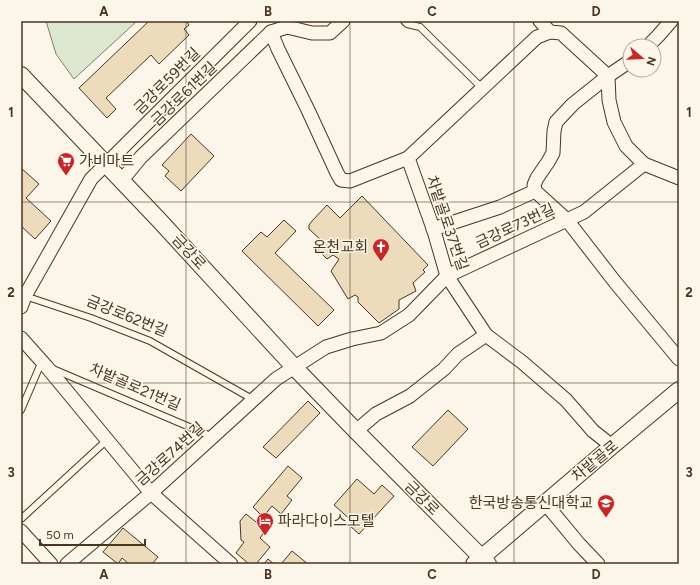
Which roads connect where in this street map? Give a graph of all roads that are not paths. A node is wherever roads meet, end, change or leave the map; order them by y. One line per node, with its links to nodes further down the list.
1 (250, 21): 14 (street, 금강로59번길)
2 (343, 21): 6 (street)
3 (404, 21): 12 (lane)
4 (540, 21): 7 (street)
5 (671, 21): 8 (street)
6 (271, 32): 13 (street); 17 (street, 금강로61번길)
7 (550, 32): 11 (street); 12 (street)
8 (656, 38)
9 (622, 66): 11 (street)
10 (21, 75): 14 (street, 금강로)
11 (608, 76): 15 (street); 18 (street)
12 (482, 88): 13 (street)
13 (408, 158): 20 (street, 차밭골로37번길)
14 (106, 164): 17 (street, 금강로); 22 (street, 금강로62번길)
15 (644, 164): 16 (street); 19 (street, 금강로73번길)
16 (679, 178)
17 (122, 180): 27 (street, 금강로)
18 (535, 191): 19 (street); 20 (street)
19 (567, 220): 21 (street, 금강로73번길); 25 (street)
20 (433, 229): 21 (street, 차밭골로37번길)
21 (447, 276): 23 (street, 차밭골로37번길); 27 (street, 금강로73번길)
22 (23, 302): 29 (lane, 금강로62번길)
23 (486, 335): 31 (street); 34 (street, 차밭골로37번길)
24 (21, 338): 26 (street, 차밭골로21번길)
25 (679, 359)
26 (44, 364): 30 (lane); 32 (lane, 차밭골로21번길); 33 (street, 차밭골로21번길)
27 (295, 368): 29 (street, 금강로74번길); 31 (street, 금강로)
28 (679, 390): 34 (street, 차밭골로)
29 (254, 400): 32 (street, 금강로74번길)
30 (21, 410)
31 (356, 431): 39 (street, 금강로)
32 (213, 437): 35 (street, 금강로74번길)
33 (107, 440): 35 (street, 차밭골로21번길); 37 (lane)
34 (612, 446): 36 (street, 차밭골로)
35 (151, 493): 41 (street, 금강로74번길); 42 (street, 차밭골로21번길)
36 (545, 503): 39 (street, 차밭골로); 43 (street)
37 (21, 519)
38 (21, 531): 40 (street)
39 (481, 562)
40 (50, 564)
41 (67, 564)
42 (230, 564)
43 (598, 564)

